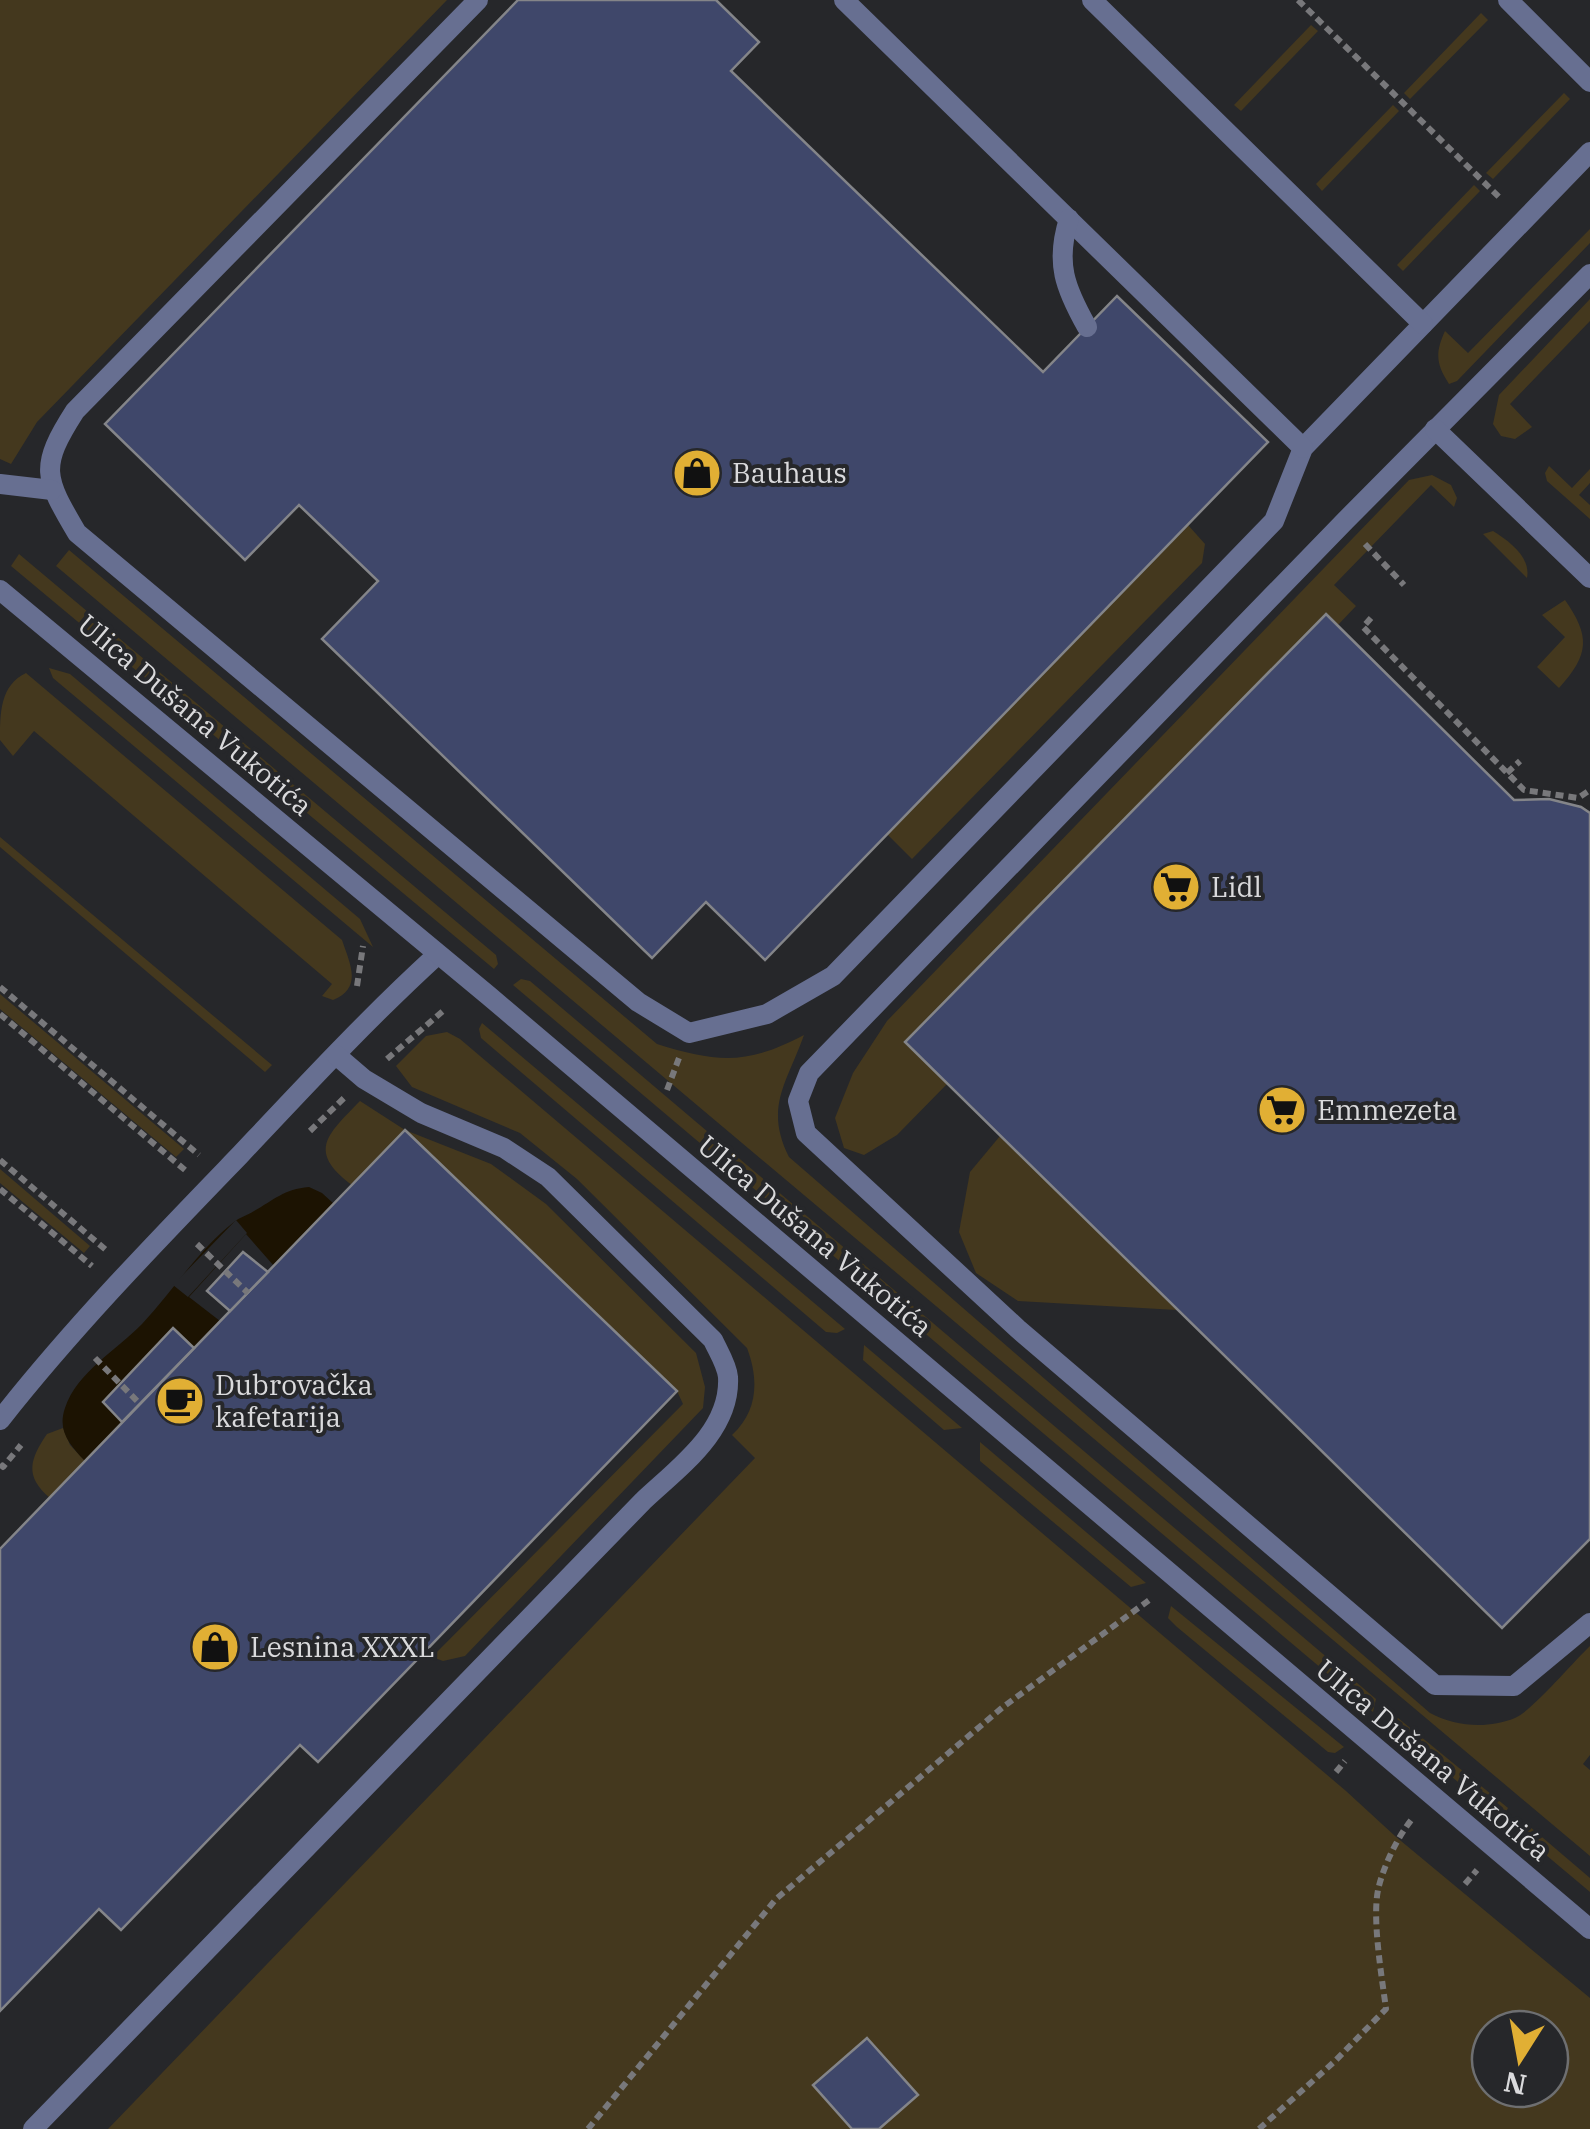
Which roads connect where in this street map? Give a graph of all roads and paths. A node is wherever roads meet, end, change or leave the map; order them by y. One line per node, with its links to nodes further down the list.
1 (478, 0): 16 (street)
2 (844, 0): 8 (street)
3 (1092, 0): 11 (street)
4 (1298, 0): 9 (path)
5 (1508, 0): 6 (street)
6 (1590, 82)
7 (1590, 152): 9 (street)
8 (1069, 220): 12 (street); 14 (street)
9 (1523, 221): 11 (street)
10 (1590, 274): 13 (street)
11 (1424, 324): 14 (street)
12 (1086, 326)
13 (1435, 429): 18 (street); 52 (street)
14 (1303, 448): 16 (street)
15 (0, 484): 16 (street)
16 (52, 490)
17 (1357, 536): 19 (path)
18 (1590, 578)
19 (1404, 585)
20 (0, 590): 27 (street, Ulica Dušana Vukotića)
21 (1371, 618): 23 (path)
22 (1444, 689): 23 (path)
23 (1434, 698): 25 (path)
24 (1520, 761): 25 (path)
25 (1507, 773): 26 (path)
26 (1590, 790)
27 (438, 955): 31 (street); 51 (street, Ulica Dušana Vukotića)
28 (0, 987): 34 (path)
29 (442, 1011): 32 (path)
30 (0, 1014): 36 (path)
31 (336, 1054): 32 (street); 42 (street)
32 (364, 1078): 33 (path); 55 (street)
33 (299, 1142)
34 (200, 1156)
35 (0, 1160): 42 (path)
36 (186, 1171)
37 (0, 1189): 41 (path)
38 (210, 1230): 39 (path)
39 (197, 1244): 40 (path); 43 (path)
40 (185, 1256)
41 (93, 1267)
42 (127, 1272): 48 (street)
43 (248, 1293)
44 (106, 1345): 45 (path)
45 (97, 1360): 46 (path); 47 (path)
46 (84, 1371)
47 (140, 1404)
48 (0, 1420)
49 (26, 1440): 50 (path)
50 (0, 1464)
51 (1177, 1579): 53 (street, Ulica Dušana Vukotića); 56 (path)
52 (1590, 1624)
53 (1432, 1795): 54 (street, Ulica Dušana Vukotića); 57 (path)
54 (1590, 1929)
55 (33, 2129)
56 (588, 2129)
57 (1259, 2129)

